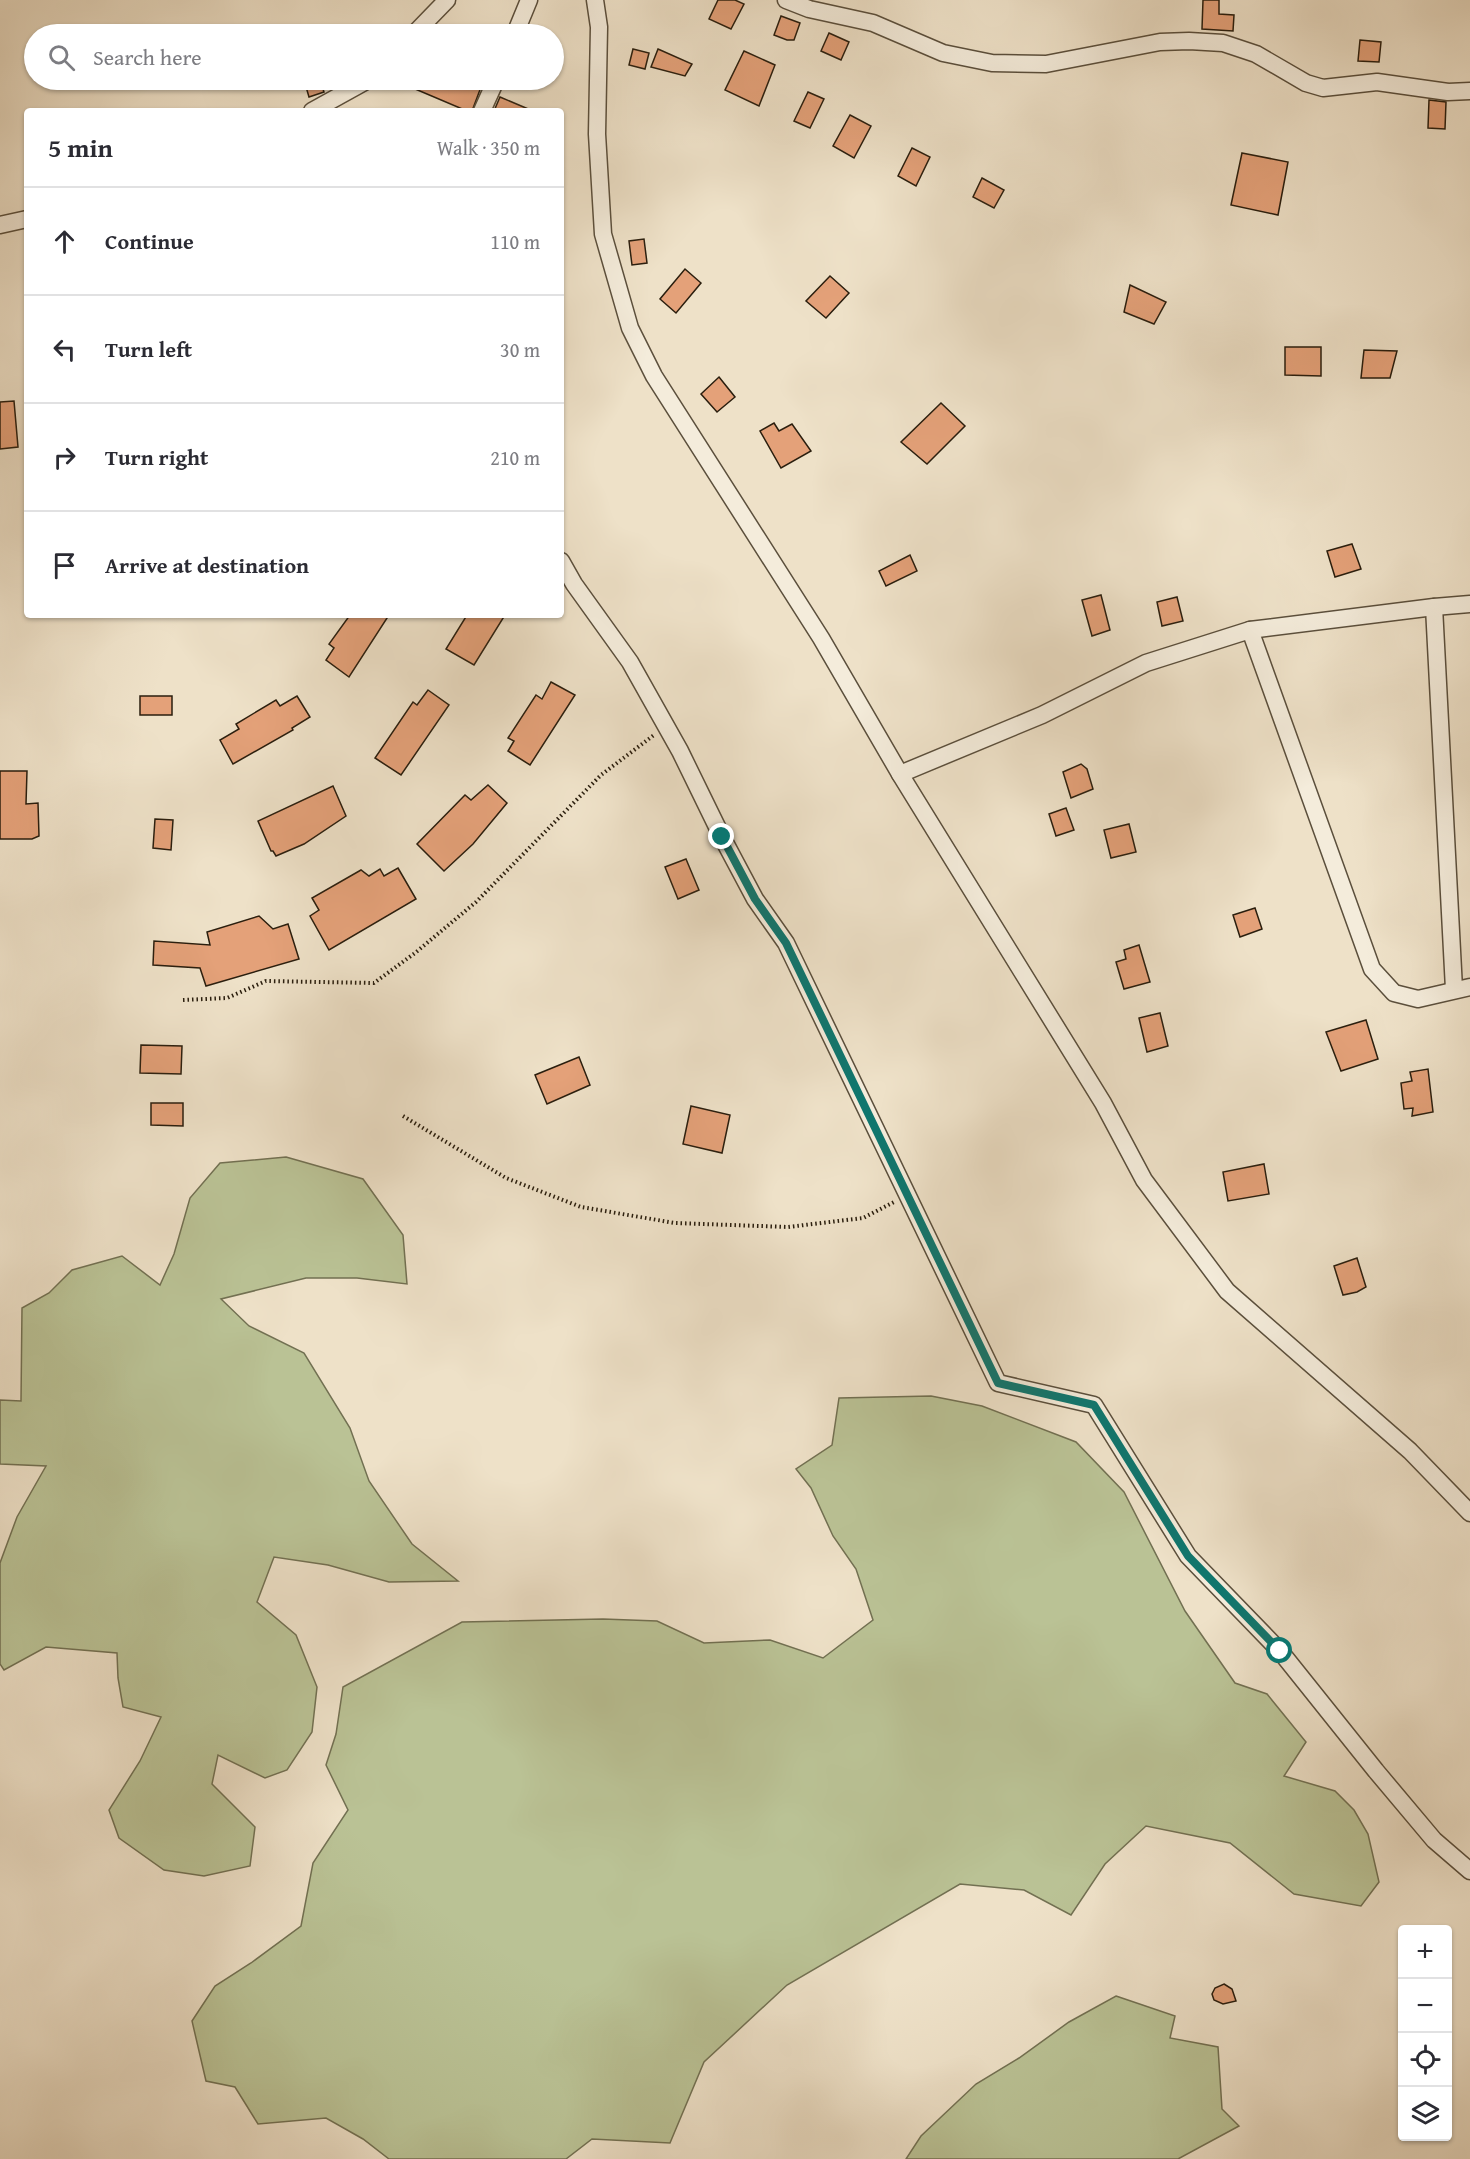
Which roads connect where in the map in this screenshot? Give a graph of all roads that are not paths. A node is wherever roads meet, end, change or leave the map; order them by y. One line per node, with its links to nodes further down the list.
1 (447, 0): 5 (street)
2 (529, 0): 6 (street)
3 (595, 0): 18 (street)
4 (786, 0): 9 (street)
5 (424, 24)
6 (519, 24)
7 (350, 90): 10 (street)
8 (491, 90): 11 (street)
9 (1470, 91)
10 (317, 108)
11 (483, 108)
12 (24, 220): 13 (street)
13 (0, 225)
14 (564, 566): 21 (street)
15 (1470, 604): 16 (street)
16 (1434, 607): 17 (street); 19 (street)
17 (1250, 630): 18 (street); 19 (street)
18 (900, 774): 20 (street)
19 (1462, 988)
20 (1470, 1513)
21 (1470, 1871)

